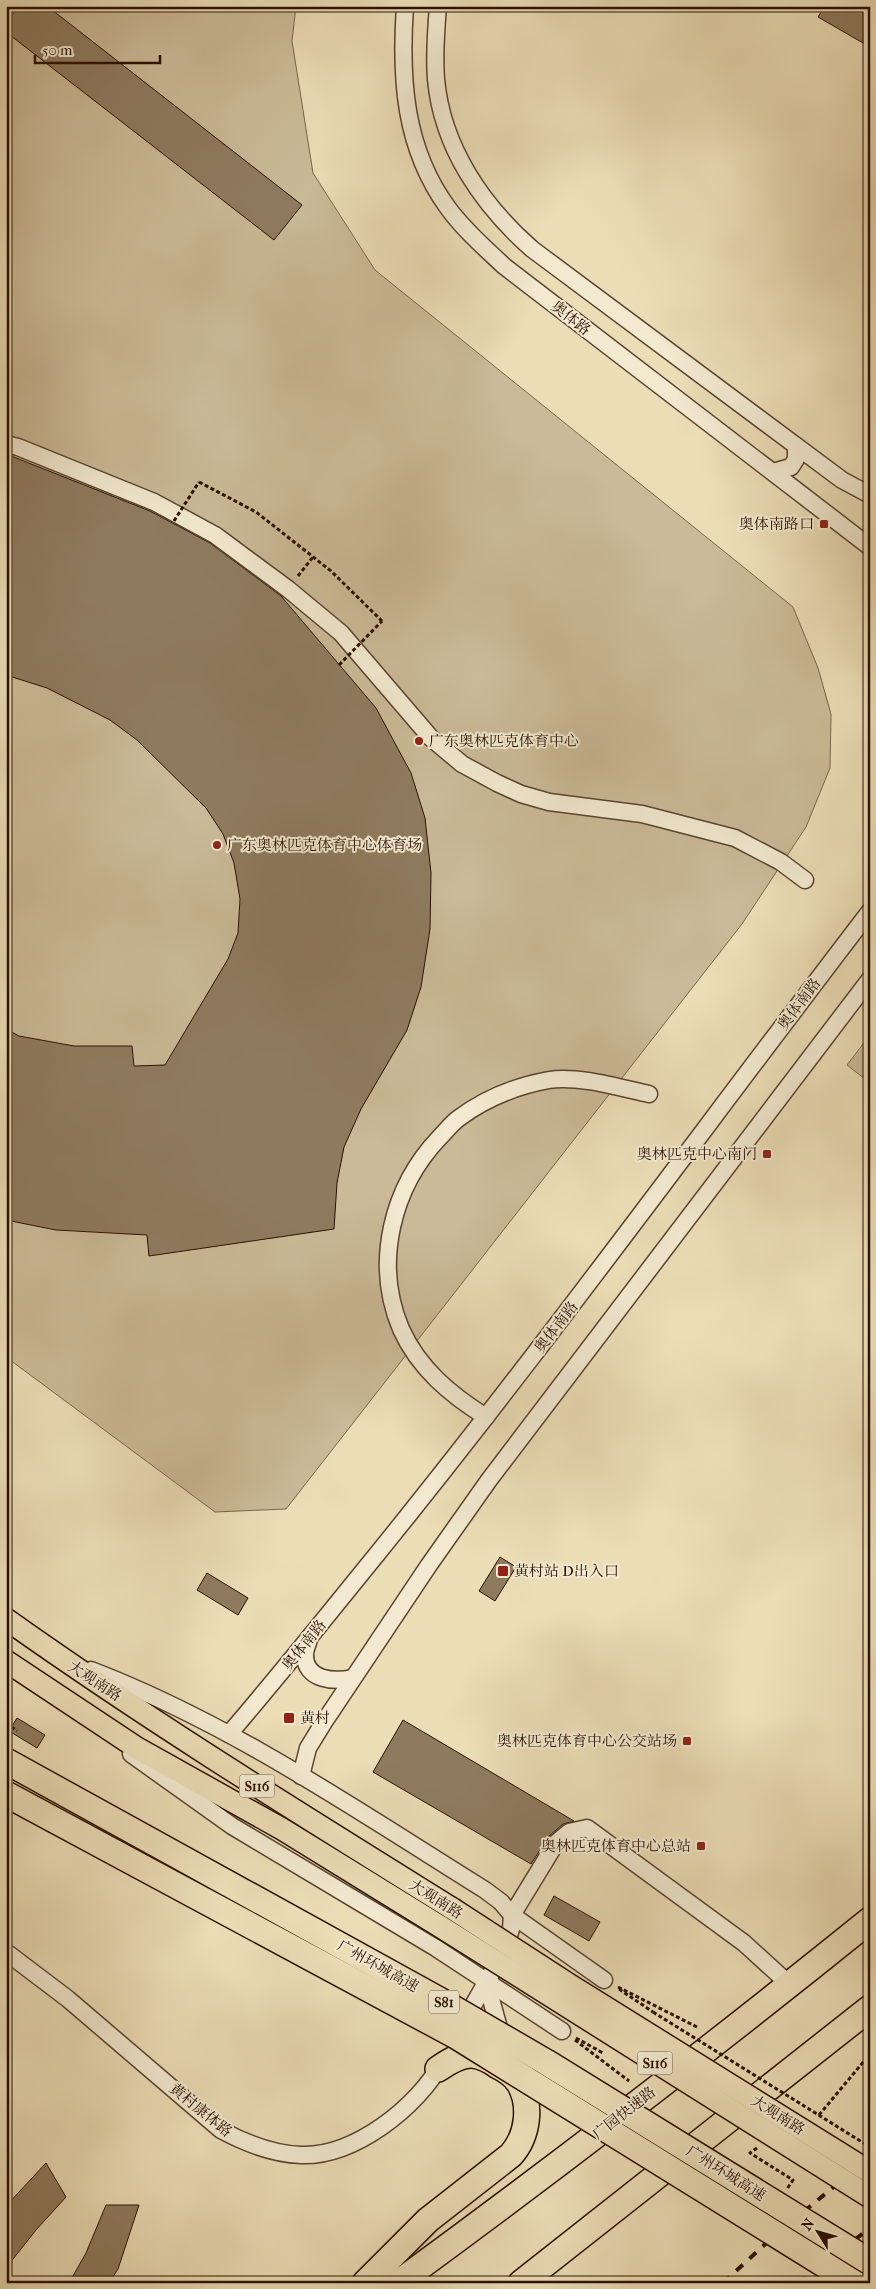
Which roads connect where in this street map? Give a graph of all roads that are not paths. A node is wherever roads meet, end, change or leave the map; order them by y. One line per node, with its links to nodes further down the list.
1 (405, 6): 5 (street, 奥体路)
2 (438, 6): 4 (street)
3 (6, 444): 8 (street)
4 (796, 446): 5 (street); 6 (street)
5 (773, 472): 7 (street, 奥体路)
6 (870, 495)
7 (870, 547)
8 (804, 880)
9 (870, 911): 12 (street, 奥体南路)
10 (870, 980): 18 (street)
11 (650, 1094): 12 (street)
12 (486, 1417): 14 (street, 奥体南路)
13 (6, 1620): 15 (main road, 大观南路 / S116)
14 (310, 1637): 18 (street); 20 (street, 奥体南路)
15 (63, 1660): 20 (street); 37 (main road, 大观南路 / S116, bridge)
16 (6, 1661): 19 (main road, 大观南路 / S116)
17 (6, 1678): 19 (street)
18 (353, 1678): 23 (street)
19 (52, 1691): 31 (street); 38 (main road, 大观南路 / S116, bridge)
20 (228, 1734): 23 (street)
21 (12, 1740): 29 (highway, bridge)
22 (6, 1761): 29 (highway, 广州环城高速 / S81, bridge)
23 (301, 1776): 26 (street)
24 (6, 1794): 35 (highway, 广州环城高速 / S81, bridge)
25 (6, 1809): 35 (highway, bridge)
26 (512, 1914): 30 (street); 31 (street, 黄村康体路); 32 (street)
27 (870, 1920): 32 (highway, 广园快速路)
28 (6, 1952): 36 (street, 黄村康体路)
29 (388, 1970): 39 (highway, 广州环城高速 / S81, bridge)
30 (604, 1980)
31 (486, 1981): 34 (street); 35 (street); 36 (street, 黄村康体路)
32 (790, 1984): 41 (highway, 广园快速路)
33 (870, 2008): 42 (highway)
34 (562, 2031)
35 (505, 2068): 36 (highway); 40 (highway); 43 (highway, 广州环城高速 / S81, bridge)
36 (438, 2069)
37 (870, 2172)
38 (870, 2197)
39 (870, 2262)
40 (364, 2283)
41 (398, 2283)
42 (521, 2283)
43 (854, 2283)

